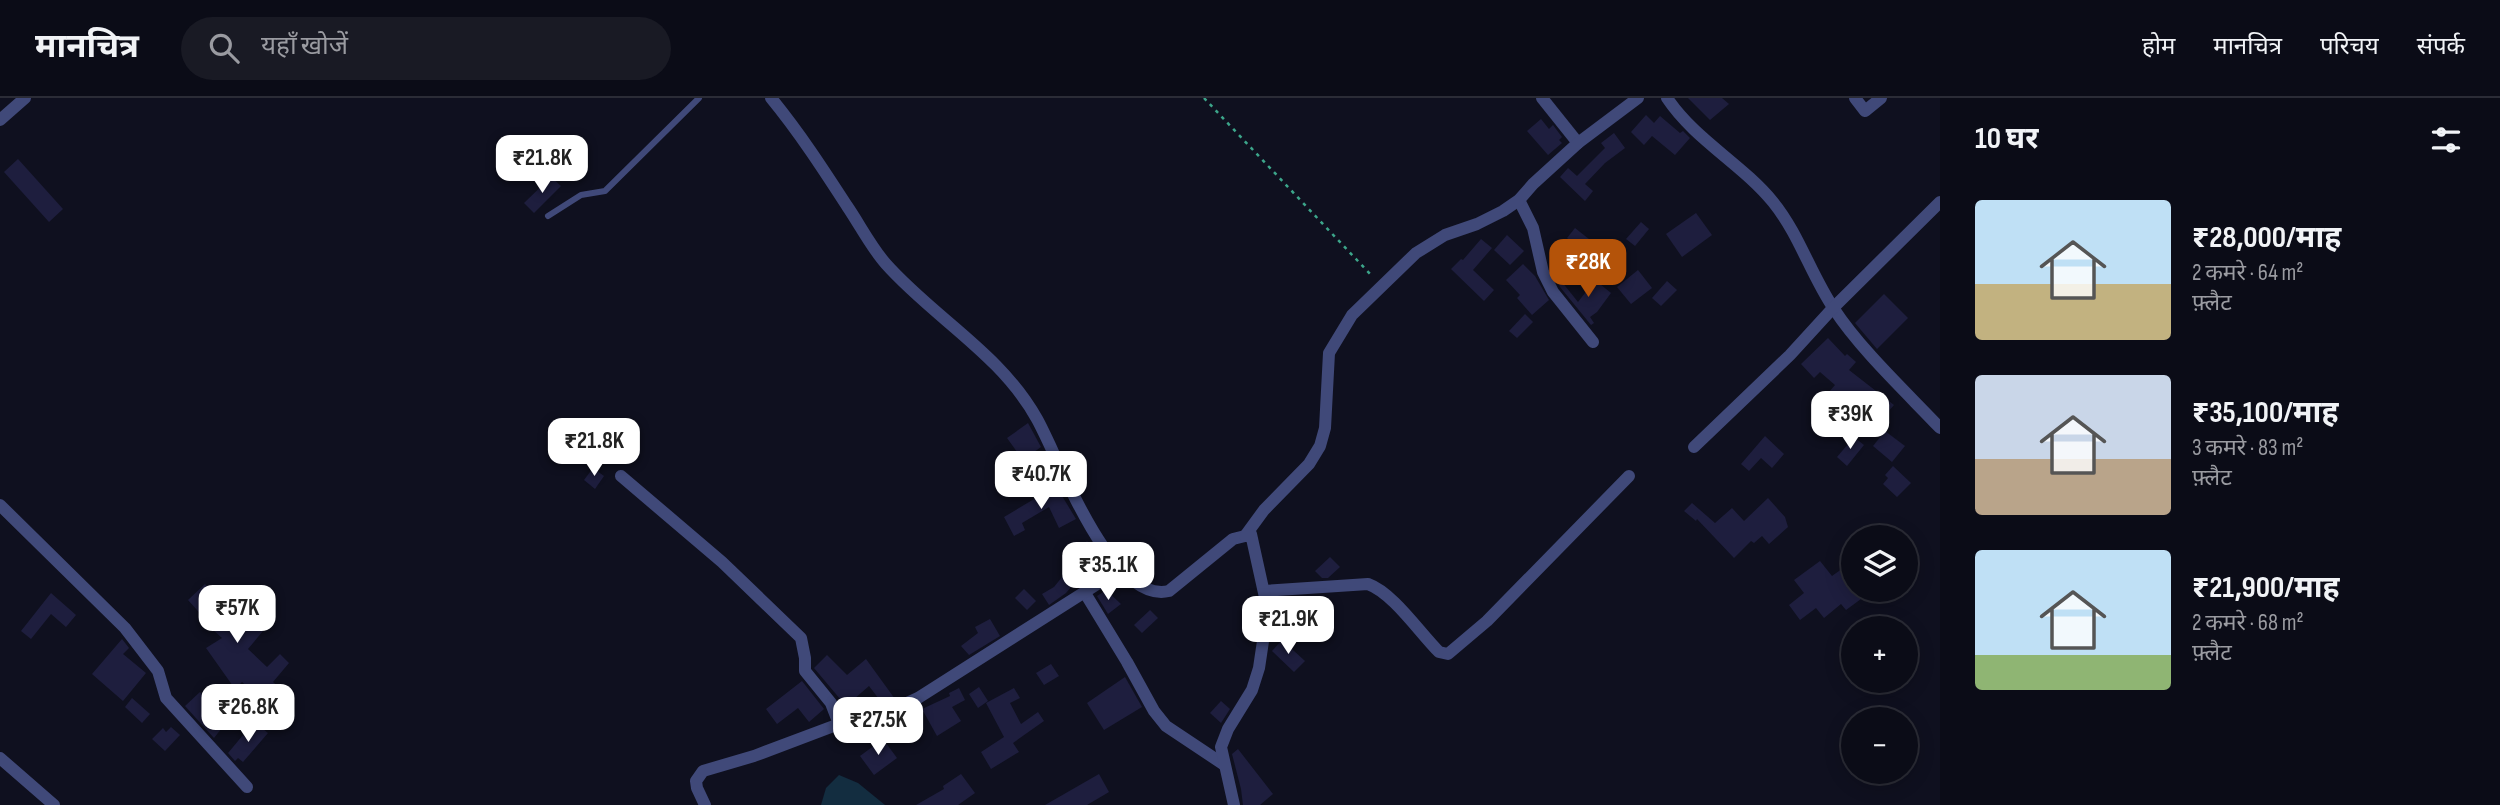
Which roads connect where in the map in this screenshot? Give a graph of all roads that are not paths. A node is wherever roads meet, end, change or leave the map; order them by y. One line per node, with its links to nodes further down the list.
1 (25, 98): 9 (street)
2 (699, 98): 13 (lane)
3 (771, 98): 22 (street)
4 (1542, 98): 10 (street)
5 (1638, 98): 10 (street)
6 (1667, 98): 14 (street)
7 (1855, 98): 8 (street)
8 (1881, 98)
9 (0, 120)
10 (1578, 143): 11 (street)
11 (1519, 200): 15 (street); 21 (street)
12 (1940, 202): 14 (street)
13 (548, 216)
14 (1833, 308): 16 (street); 17 (street)
15 (1592, 342)
16 (1940, 428)
17 (1694, 447)
18 (621, 476): 25 (street)
19 (1629, 476): 23 (street)
20 (0, 505): 28 (street)
21 (1245, 536): 22 (street); 23 (street)
22 (1121, 569): 24 (street)
23 (1264, 591): 27 (street)
24 (1085, 593): 25 (street); 27 (street)
25 (839, 724): 30 (street)
26 (0, 758): 29 (street)
27 (1223, 764): 31 (street)
28 (247, 788)
29 (54, 805)
30 (705, 805)
31 (1234, 805)

